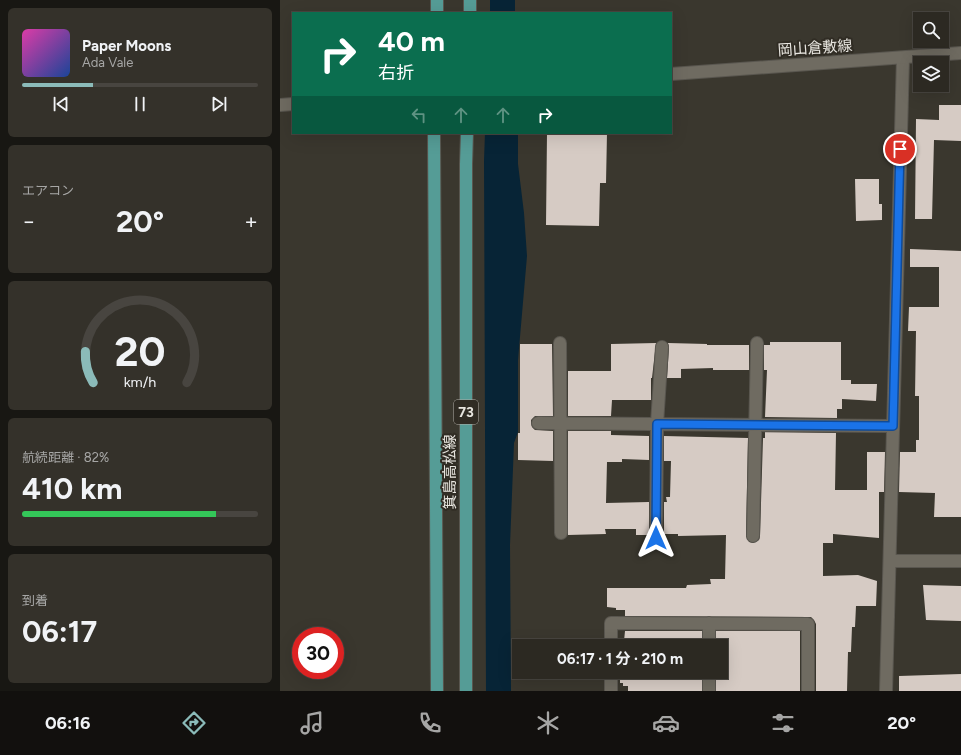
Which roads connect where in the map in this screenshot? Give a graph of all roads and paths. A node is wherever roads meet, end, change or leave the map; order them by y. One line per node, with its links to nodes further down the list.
1 (437, 0): 3 (main road)
2 (470, 0): 4 (main road)
3 (437, 12)
4 (470, 12)
5 (961, 53): 6 (street, 岡山倉敷線)
6 (903, 58): 7 (street, 岡山倉敷線); 19 (street)
7 (672, 74)
8 (292, 104): 9 (street)
9 (280, 105)
10 (434, 134): 30 (main road, 箕島高松線 / 73)
11 (467, 134): 31 (main road, 箕島高松線 / 73)
12 (560, 343): 16 (street)
13 (758, 343): 18 (street)
14 (662, 347): 17 (street)
15 (538, 423): 16 (street)
16 (561, 423): 17 (street); 20 (street)
17 (657, 424): 18 (street); 22 (street)
18 (757, 425): 19 (street); 21 (street)
19 (893, 426): 24 (street)
20 (561, 533)
21 (753, 536)
22 (656, 538)
23 (961, 560): 24 (street)
24 (890, 561): 35 (street)
25 (709, 624): 26 (street); 27 (street); 34 (street)
26 (611, 639)
27 (709, 639)
28 (611, 679): 32 (street)
29 (709, 679): 33 (street)
30 (437, 691)
31 (466, 691)
32 (611, 691)
33 (709, 691)
34 (808, 691)
35 (886, 691)

